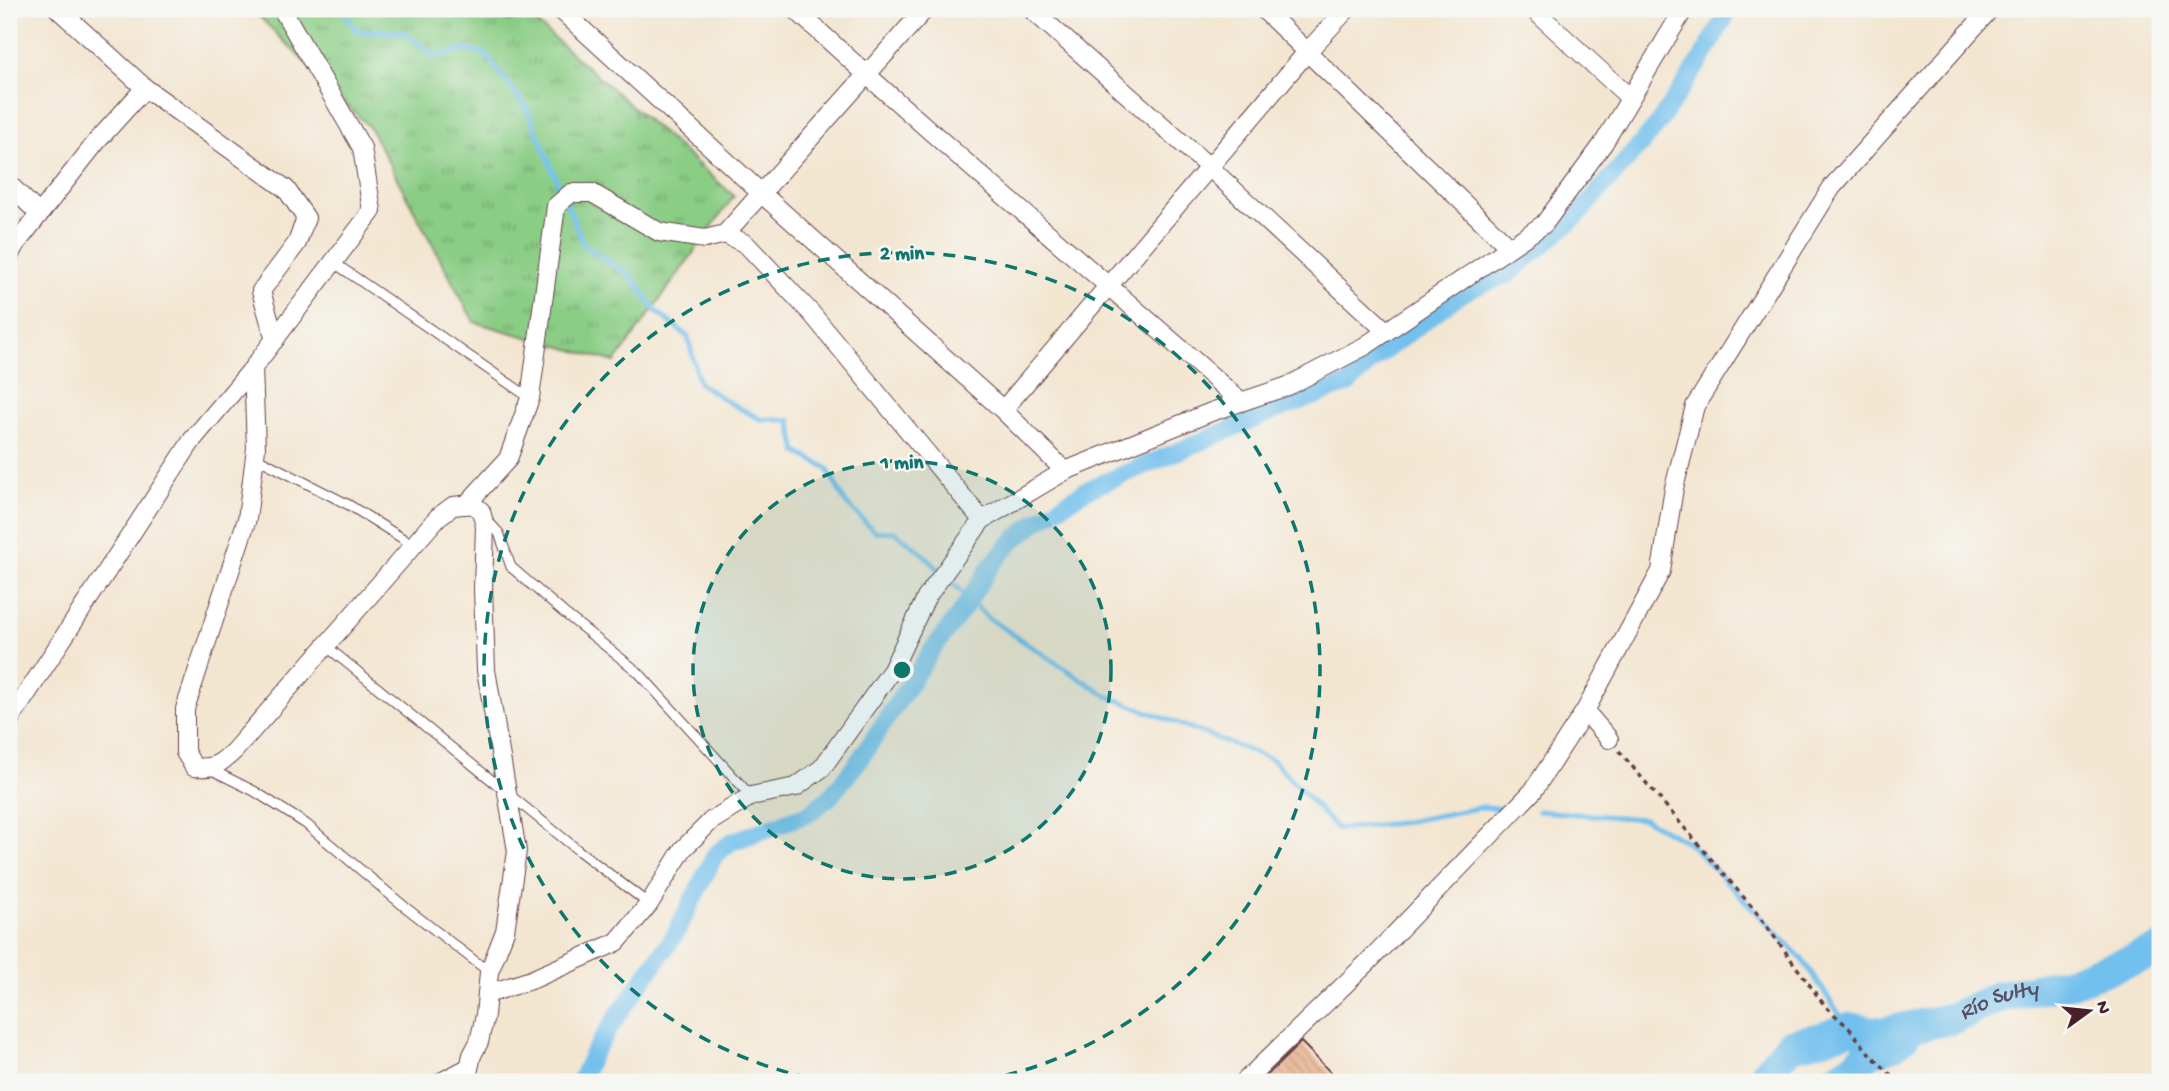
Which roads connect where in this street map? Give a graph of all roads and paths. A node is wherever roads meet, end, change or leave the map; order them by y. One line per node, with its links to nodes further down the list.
1 (58, 9): 16 (street)
2 (282, 9): 25 (street)
3 (504, 9): 4 (street)
4 (514, 9)
5 (560, 9): 20 (street)
6 (795, 9): 15 (street)
7 (925, 9): 15 (street)
8 (1031, 9): 18 (street)
9 (1263, 9): 14 (street)
10 (1347, 9): 14 (street)
11 (1532, 9): 17 (street)
12 (1684, 9): 17 (street)
13 (1990, 9): 40 (street)
14 (1307, 52): 18 (street); 23 (street)
15 (866, 75): 20 (street); 26 (street)
16 (145, 88): 21 (street); 28 (street)
17 (1630, 98): 23 (street)
18 (1209, 167): 26 (street); 27 (street)
19 (9, 184): 21 (street)
20 (761, 193): 22 (street); 32 (street)
21 (39, 214): 24 (street)
22 (725, 234): 30 (street); 37 (street)
23 (1509, 247): 27 (street)
24 (9, 256)
25 (333, 262): 28 (street); 30 (lane)
26 (1109, 285): 31 (street); 32 (street)
27 (1386, 331): 31 (street)
28 (275, 340): 29 (street)
29 (253, 368): 33 (street); 41 (street)
30 (530, 398): 35 (street)
31 (1241, 402): 34 (street)
32 (1003, 410): 34 (street)
33 (254, 457): 38 (lane); 43 (street)
34 (1065, 471): 37 (street)
35 (466, 505): 36 (street); 38 (street)
36 (482, 515): 44 (street); 45 (lane)
37 (982, 520): 45 (street)
38 (413, 545): 39 (street)
39 (326, 646): 43 (street); 44 (lane)
40 (1585, 711): 42 (street); 51 (street)
41 (9, 721)
42 (1609, 738): 52 (path)
43 (208, 769): 47 (lane)
44 (507, 792): 46 (lane); 47 (street)
45 (751, 796): 46 (street)
46 (649, 904): 48 (street)
47 (489, 972): 48 (street)
48 (488, 994): 49 (street)
49 (467, 1075): 50 (street)
50 (441, 1082)
51 (1244, 1082)
52 (1898, 1082)

